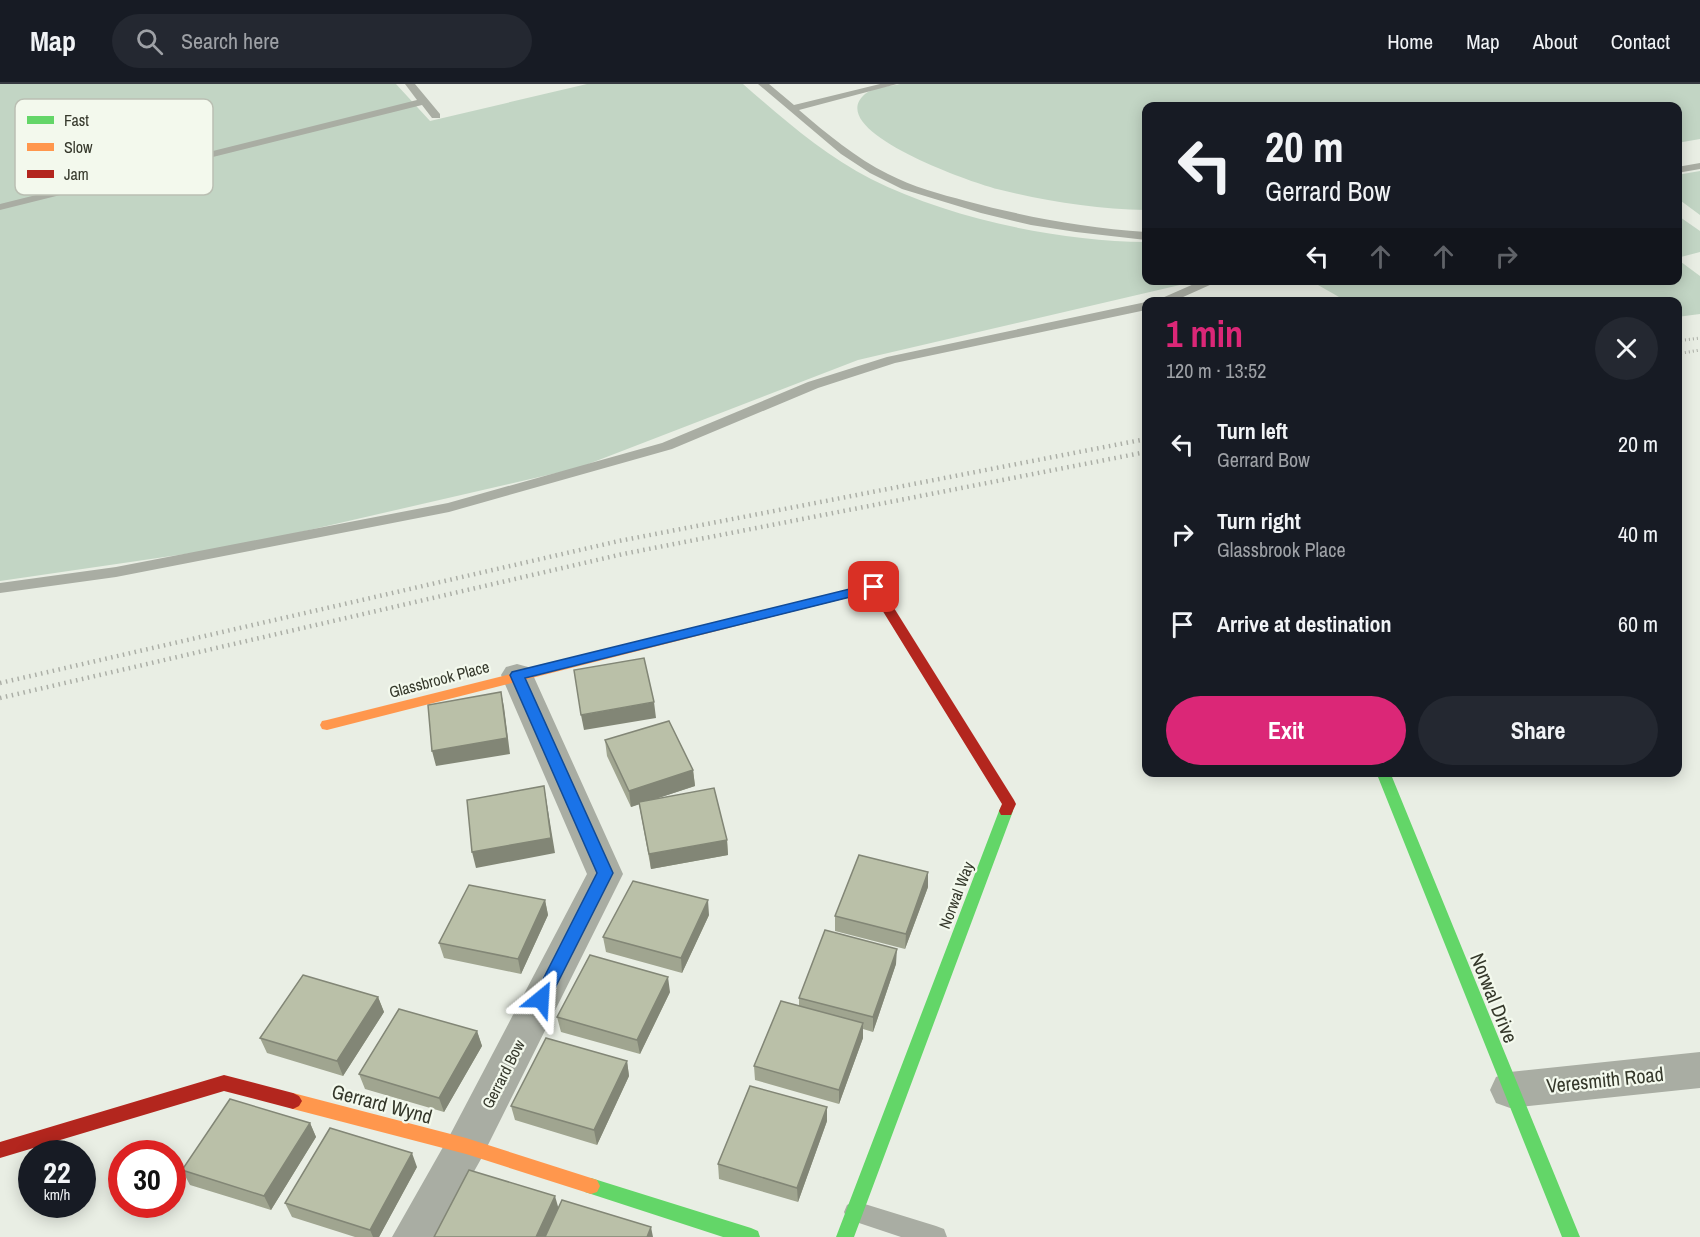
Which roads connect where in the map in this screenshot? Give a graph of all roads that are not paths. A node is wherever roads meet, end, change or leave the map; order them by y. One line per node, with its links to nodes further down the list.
1 (410, 84): 4 (lane)
2 (762, 84): 5 (lane)
3 (892, 84): 5 (lane)
4 (425, 101): 6 (lane); 7 (lane)
5 (792, 109): 12 (lane)
6 (436, 116)
7 (213, 154)
8 (1700, 166): 9 (lane)
9 (1682, 169)
10 (48, 195): 11 (lane)
11 (0, 207)
12 (1142, 236)
13 (1202, 285): 14 (lane)
14 (1172, 297)
15 (1142, 307): 17 (lane)
16 (874, 587): 18 (street, Glassbrook Place); 25 (street, Norwal Way)
17 (0, 588)
18 (517, 675): 19 (street, Glassbrook Place); 23 (street, Gerrard Bow)
19 (327, 725)
20 (1385, 777): 22 (street, Norwal Drive)
21 (1700, 1070): 22 (street, Veresmith Road)
22 (1510, 1090): 30 (street, Norwal Drive)
23 (466, 1146): 24 (street, Gerrard Wynd); 26 (street); 27 (street, Gerrard Wynd)
24 (0, 1150)
25 (854, 1212): 28 (street, Norwal Way); 29 (lane)
26 (414, 1237)
27 (751, 1237)
28 (845, 1237)
29 (936, 1237)
30 (1571, 1237)

